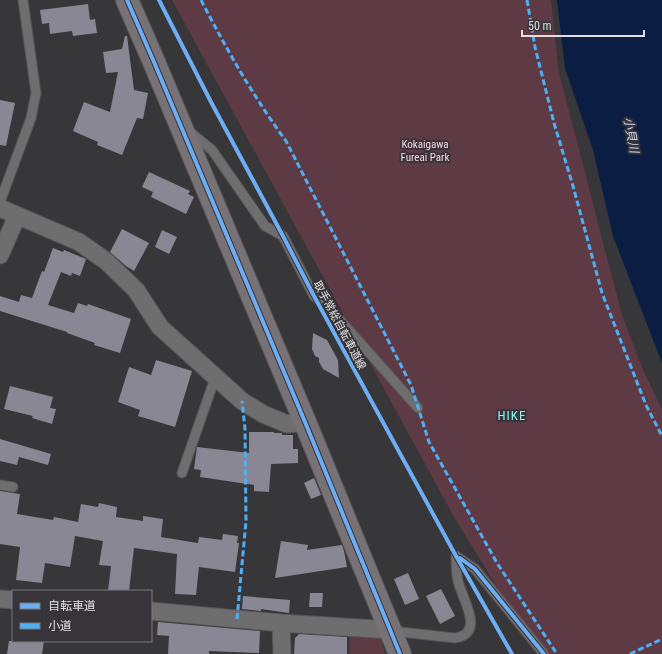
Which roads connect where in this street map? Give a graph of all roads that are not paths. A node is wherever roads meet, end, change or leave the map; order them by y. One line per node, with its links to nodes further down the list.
1 (23, 0): 4 (lane)
2 (127, 0): 3 (street)
3 (180, 124): 9 (lane, 取手常総自転車道線); 10 (street)
4 (0, 202)
5 (0, 208): 6 (street)
6 (17, 216): 7 (street); 8 (street)
7 (0, 255)
8 (215, 378): 10 (street); 11 (lane)
9 (418, 408)
10 (305, 422): 18 (street)
11 (182, 473)
12 (0, 485): 13 (lane)
13 (13, 487)
14 (0, 599): 15 (street)
15 (12, 600)
16 (152, 611): 17 (street)
17 (281, 623): 18 (street); 19 (street)
18 (391, 630): 20 (street); 21 (lane)
19 (282, 654)
20 (400, 654)
21 (544, 654)

